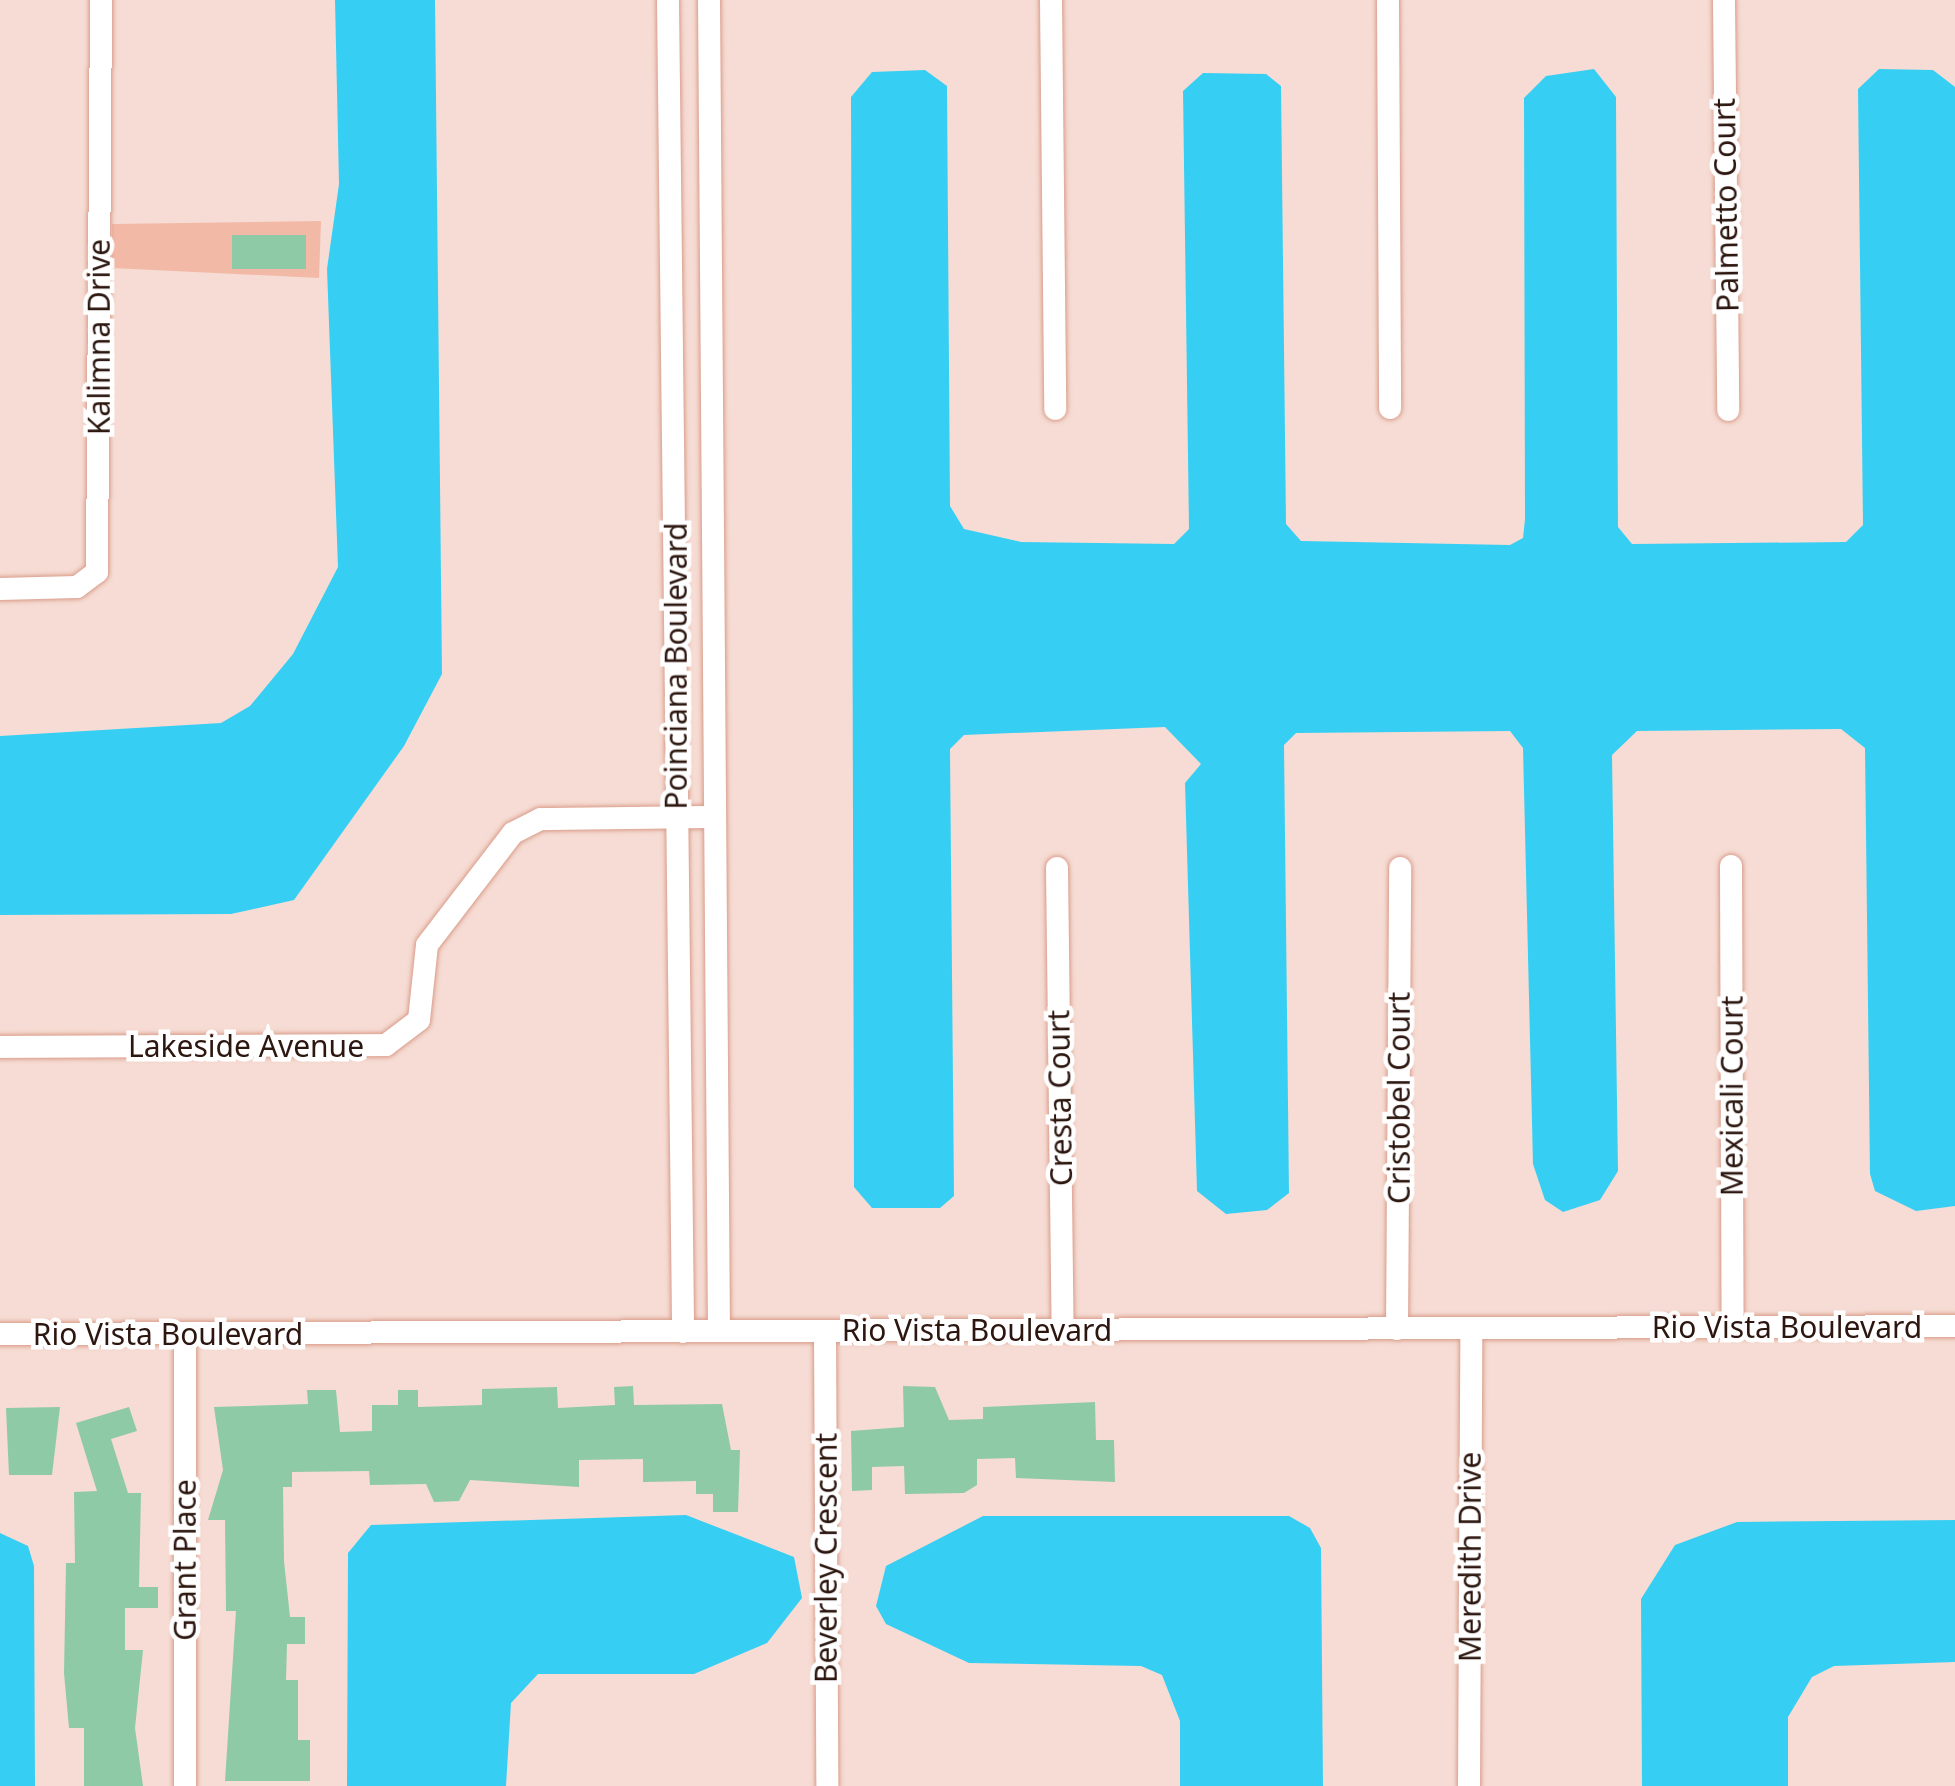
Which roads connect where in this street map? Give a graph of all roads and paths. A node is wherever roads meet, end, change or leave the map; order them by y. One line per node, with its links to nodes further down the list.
1 (101, 0): 12 (street, Kalimna Drive)
2 (668, 0): 7 (street, Poinciana Boulevard)
3 (709, 0): 8 (street, Poinciana Boulevard)
4 (1051, 0): 10 (street)
5 (1388, 0): 9 (street)
6 (1724, 0): 11 (street, Palmetto Court)
7 (675, 382): 8 (street); 13 (street, Poinciana Boulevard)
8 (712, 382): 14 (street, Poinciana Boulevard)
9 (1390, 408)
10 (1055, 409)
11 (1728, 410)
12 (0, 589)
13 (677, 817): 14 (street, Lakeside Avenue); 18 (street, Lakeside Avenue); 26 (street, Poinciana Boulevard)
14 (715, 817): 24 (street, Poinciana Boulevard)
15 (1731, 866): 19 (street, Mexicali Court)
16 (1057, 868): 21 (street, Cresta Court)
17 (1400, 868): 23 (street, Cristobel Court)
18 (0, 1047)
19 (1734, 1326): 20 (street, Rio Vista Boulevard); 22 (street, Rio Vista Boulevard)
20 (1955, 1326)
21 (1063, 1328): 23 (street, Rio Vista Boulevard); 25 (street, Rio Vista Boulevard)
22 (1471, 1328): 23 (street, Rio Vista Boulevard); 31 (street, Meredith Drive)
23 (1397, 1329)
24 (718, 1331): 25 (street, Rio Vista Boulevard); 26 (street, Rio Vista Boulevard)
25 (824, 1331): 30 (street, Beverley Crescent)
26 (682, 1332): 28 (street, Rio Vista Boulevard)
27 (0, 1334): 28 (street, Rio Vista Boulevard)
28 (185, 1334): 29 (street, Grant Place)
29 (185, 1786)
30 (827, 1786)
31 (1468, 1786)

